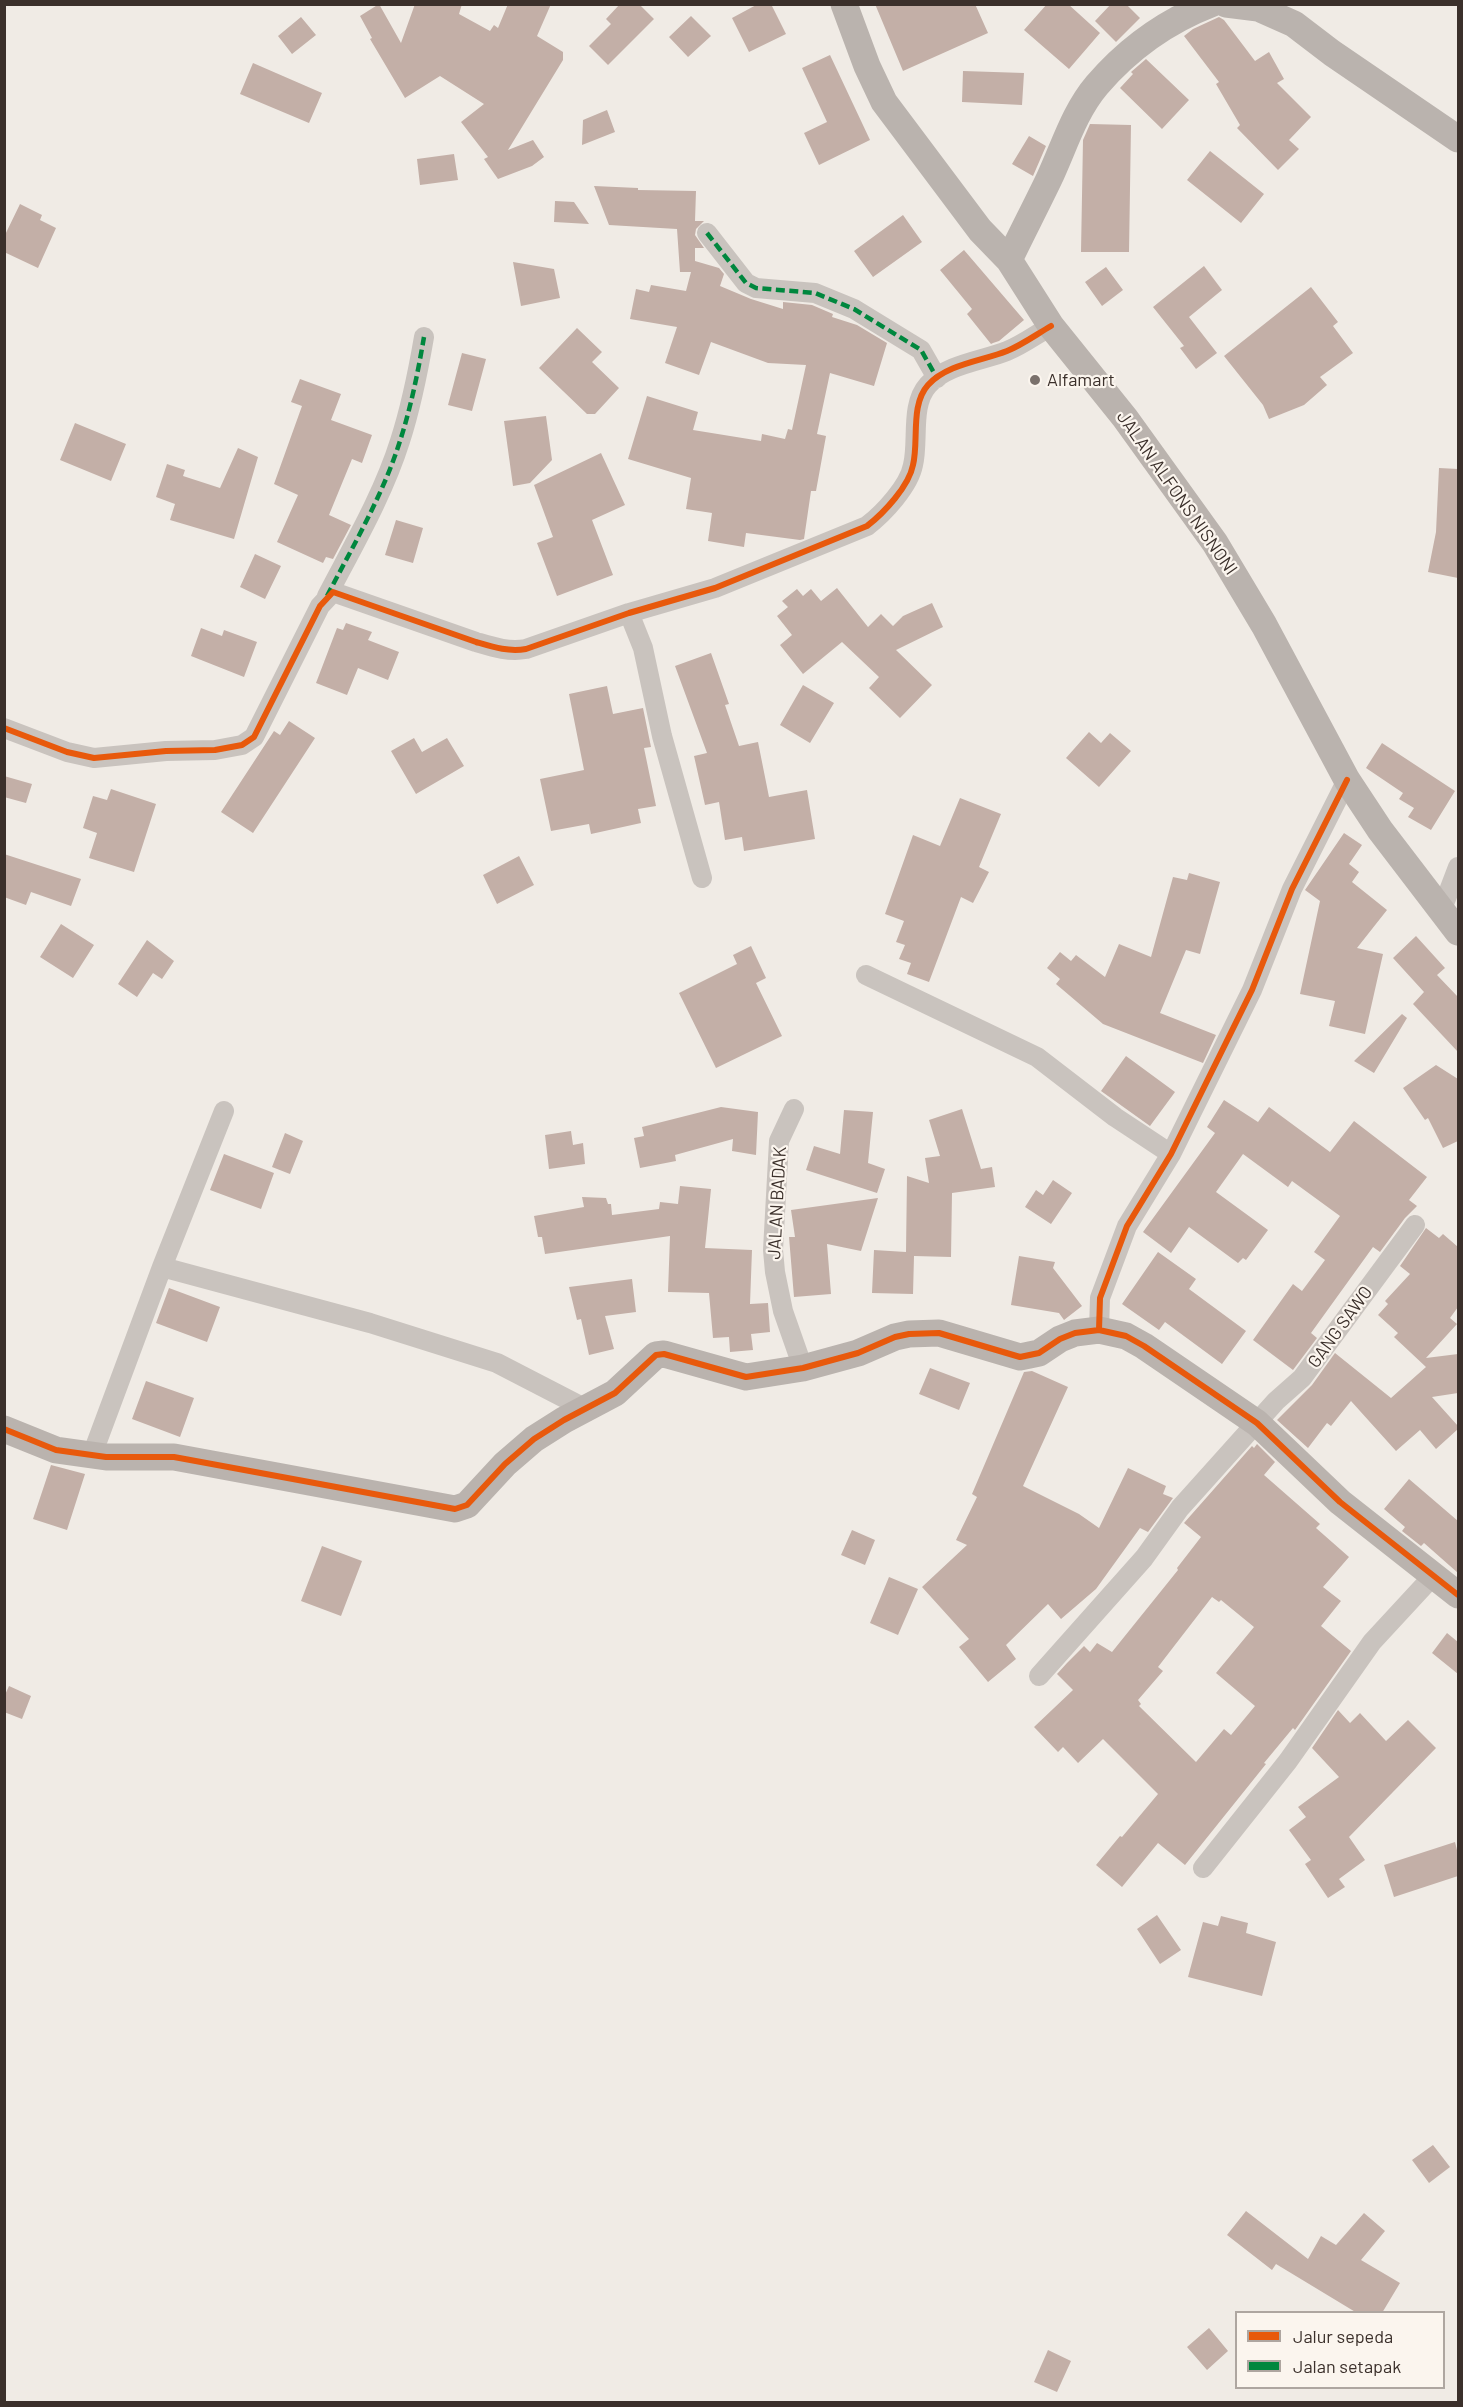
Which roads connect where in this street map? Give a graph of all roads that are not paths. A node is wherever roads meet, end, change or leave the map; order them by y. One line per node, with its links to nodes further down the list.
1 (844, 4): 6 (street, JALAN ALFONS NISNONI)
2 (1211, 4): 6 (street)
3 (1226, 4): 4 (street)
4 (1458, 139)
5 (707, 233): 9 (street)
6 (1009, 261): 7 (street, JALAN ALFONS NISNONI)
7 (1051, 326): 9 (street); 13 (street, JALAN ALFONS NISNONI)
8 (424, 337): 10 (street)
9 (937, 378): 11 (street)
10 (327, 596): 11 (street); 12 (street)
11 (629, 613): 15 (street)
12 (4, 728)
13 (1347, 780): 16 (street, JALAN ALFONS NISNONI); 21 (street)
14 (1458, 867): 16 (street)
15 (702, 878)
16 (1442, 909): 17 (street, JALAN ALFONS NISNONI)
17 (1458, 932)
18 (866, 975): 21 (street)
19 (794, 1109): 25 (street, JALAN BADAK)
20 (224, 1111): 23 (street)
21 (1171, 1154): 24 (street)
22 (1415, 1225): 27 (street, GANG SAWO)
23 (162, 1267): 26 (street); 29 (street)
24 (1099, 1330): 25 (street); 27 (street)
25 (803, 1368): 26 (street)
26 (586, 1408): 29 (street)
27 (1257, 1423): 30 (street); 32 (street, GANG SAWO)
28 (4, 1429): 29 (street)
29 (92, 1455)
30 (1433, 1576): 31 (street); 33 (street)
31 (1458, 1595)
32 (1040, 1676)
33 (1203, 1868)

